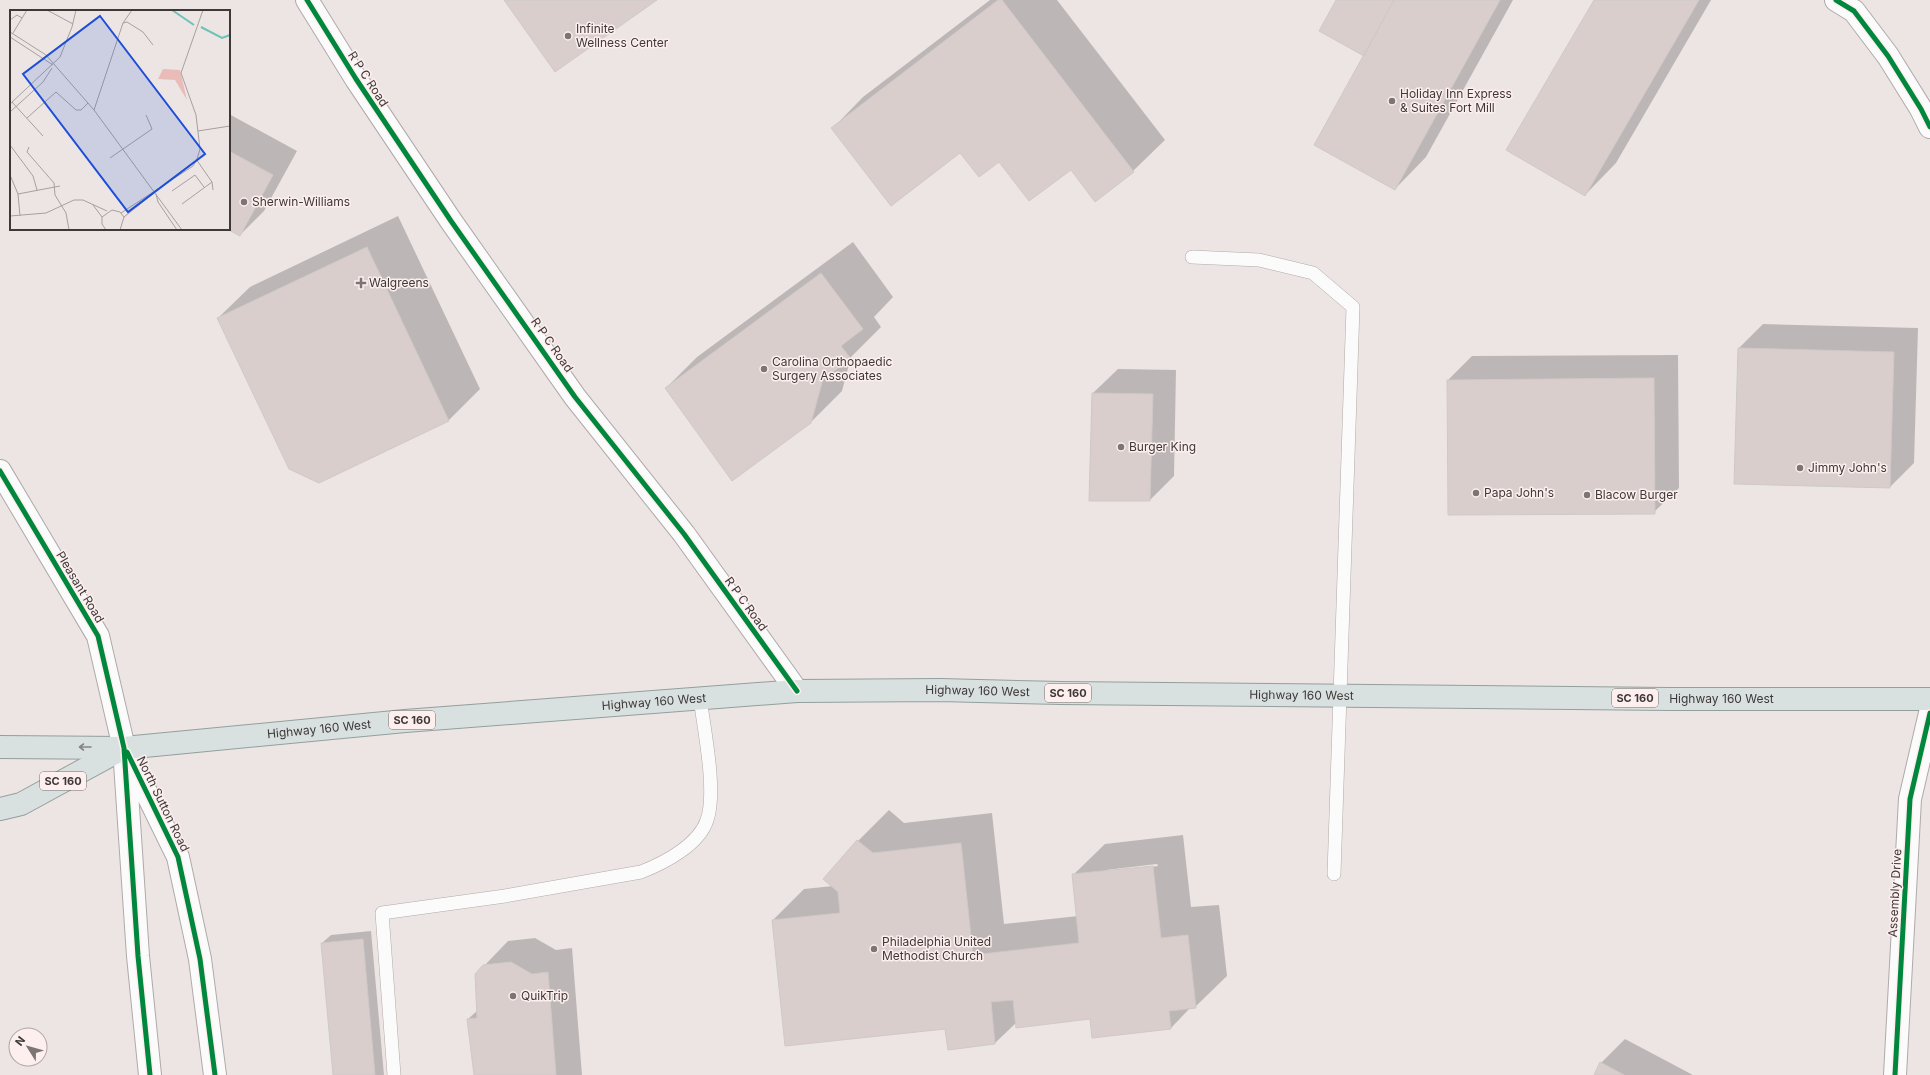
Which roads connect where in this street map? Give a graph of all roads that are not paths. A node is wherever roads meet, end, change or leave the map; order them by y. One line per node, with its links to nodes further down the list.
1 (307, 0): 6 (street, R P C Road)
2 (1836, 0): 3 (street)
3 (1927, 115)
4 (1192, 258): 7 (lane)
5 (0, 471): 12 (street, Pleasant Road)
6 (796, 691): 7 (main road, Highway 160 West / SC 160); 8 (main road, Highway 160 West / SC 160)
7 (1339, 696): 9 (main road, Highway 160 West / SC 160); 14 (lane)
8 (700, 698): 12 (main road, Highway 160 West / SC 160); 17 (lane)
9 (1930, 699)
10 (1930, 713): 18 (street, Assembly Drive)
11 (0, 747): 12 (main road, Highway 160 West / SC 160, one-way to 11)
12 (124, 748): 13 (main road, Highway 160 West / SC 160); 15 (street, North Sutton Road); 16 (street, North Sutton Road)
13 (0, 809)
14 (1334, 874)
15 (150, 1075)
16 (215, 1075)
17 (394, 1075)
18 (1895, 1075)

